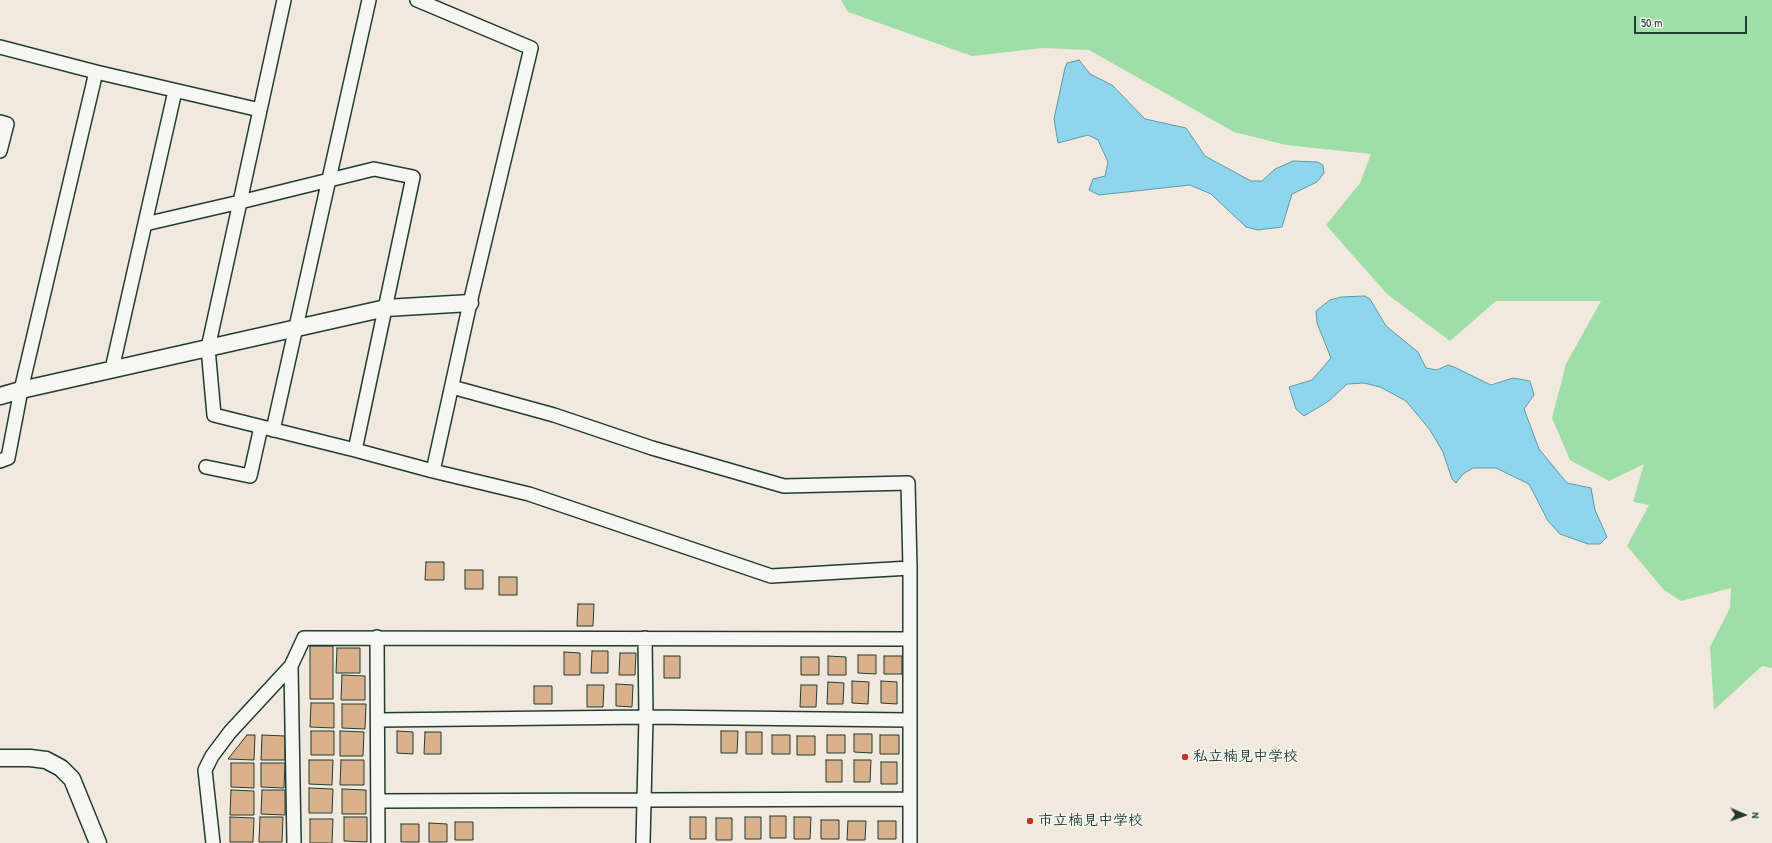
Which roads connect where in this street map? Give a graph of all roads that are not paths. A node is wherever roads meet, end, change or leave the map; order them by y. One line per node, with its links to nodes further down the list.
1 (284, 0): 7 (street)
2 (370, 0): 10 (street)
3 (417, 0): 13 (street)
4 (0, 47): 5 (street)
5 (96, 72): 6 (street); 19 (street)
6 (175, 91): 7 (street); 12 (street)
7 (260, 110): 11 (street)
8 (0, 122): 9 (street)
9 (0, 151)
10 (329, 180): 11 (street); 14 (street); 15 (street)
11 (240, 202): 12 (street); 16 (street)
12 (145, 224): 17 (street)
13 (470, 303): 14 (street); 18 (street)
14 (386, 308): 15 (street); 22 (street)
15 (295, 328): 16 (street); 21 (street)
16 (208, 348): 17 (street); 21 (street)
17 (112, 370): 19 (street)
18 (452, 387): 25 (street); 26 (street)
19 (21, 390): 20 (street); 23 (street)
20 (0, 396)
21 (267, 428): 22 (street); 24 (street)
22 (355, 450): 25 (street)
23 (0, 461)
24 (206, 467)
25 (433, 471): 26 (street)
26 (910, 568): 29 (street)
27 (377, 637): 28 (street); 30 (street); 32 (street)
28 (645, 638): 29 (street); 31 (street)
29 (910, 639): 33 (street)
30 (291, 666): 39 (street); 40 (street)
31 (646, 717): 32 (street); 33 (street); 35 (street)
32 (378, 720): 37 (street)
33 (910, 720): 36 (street)
34 (0, 758): 38 (street)
35 (644, 799): 36 (street); 37 (street); 42 (street)
36 (909, 799): 43 (street)
37 (378, 801): 41 (street)
38 (98, 843)
39 (213, 843)
40 (294, 843)
41 (378, 843)
42 (643, 843)
43 (910, 843)

